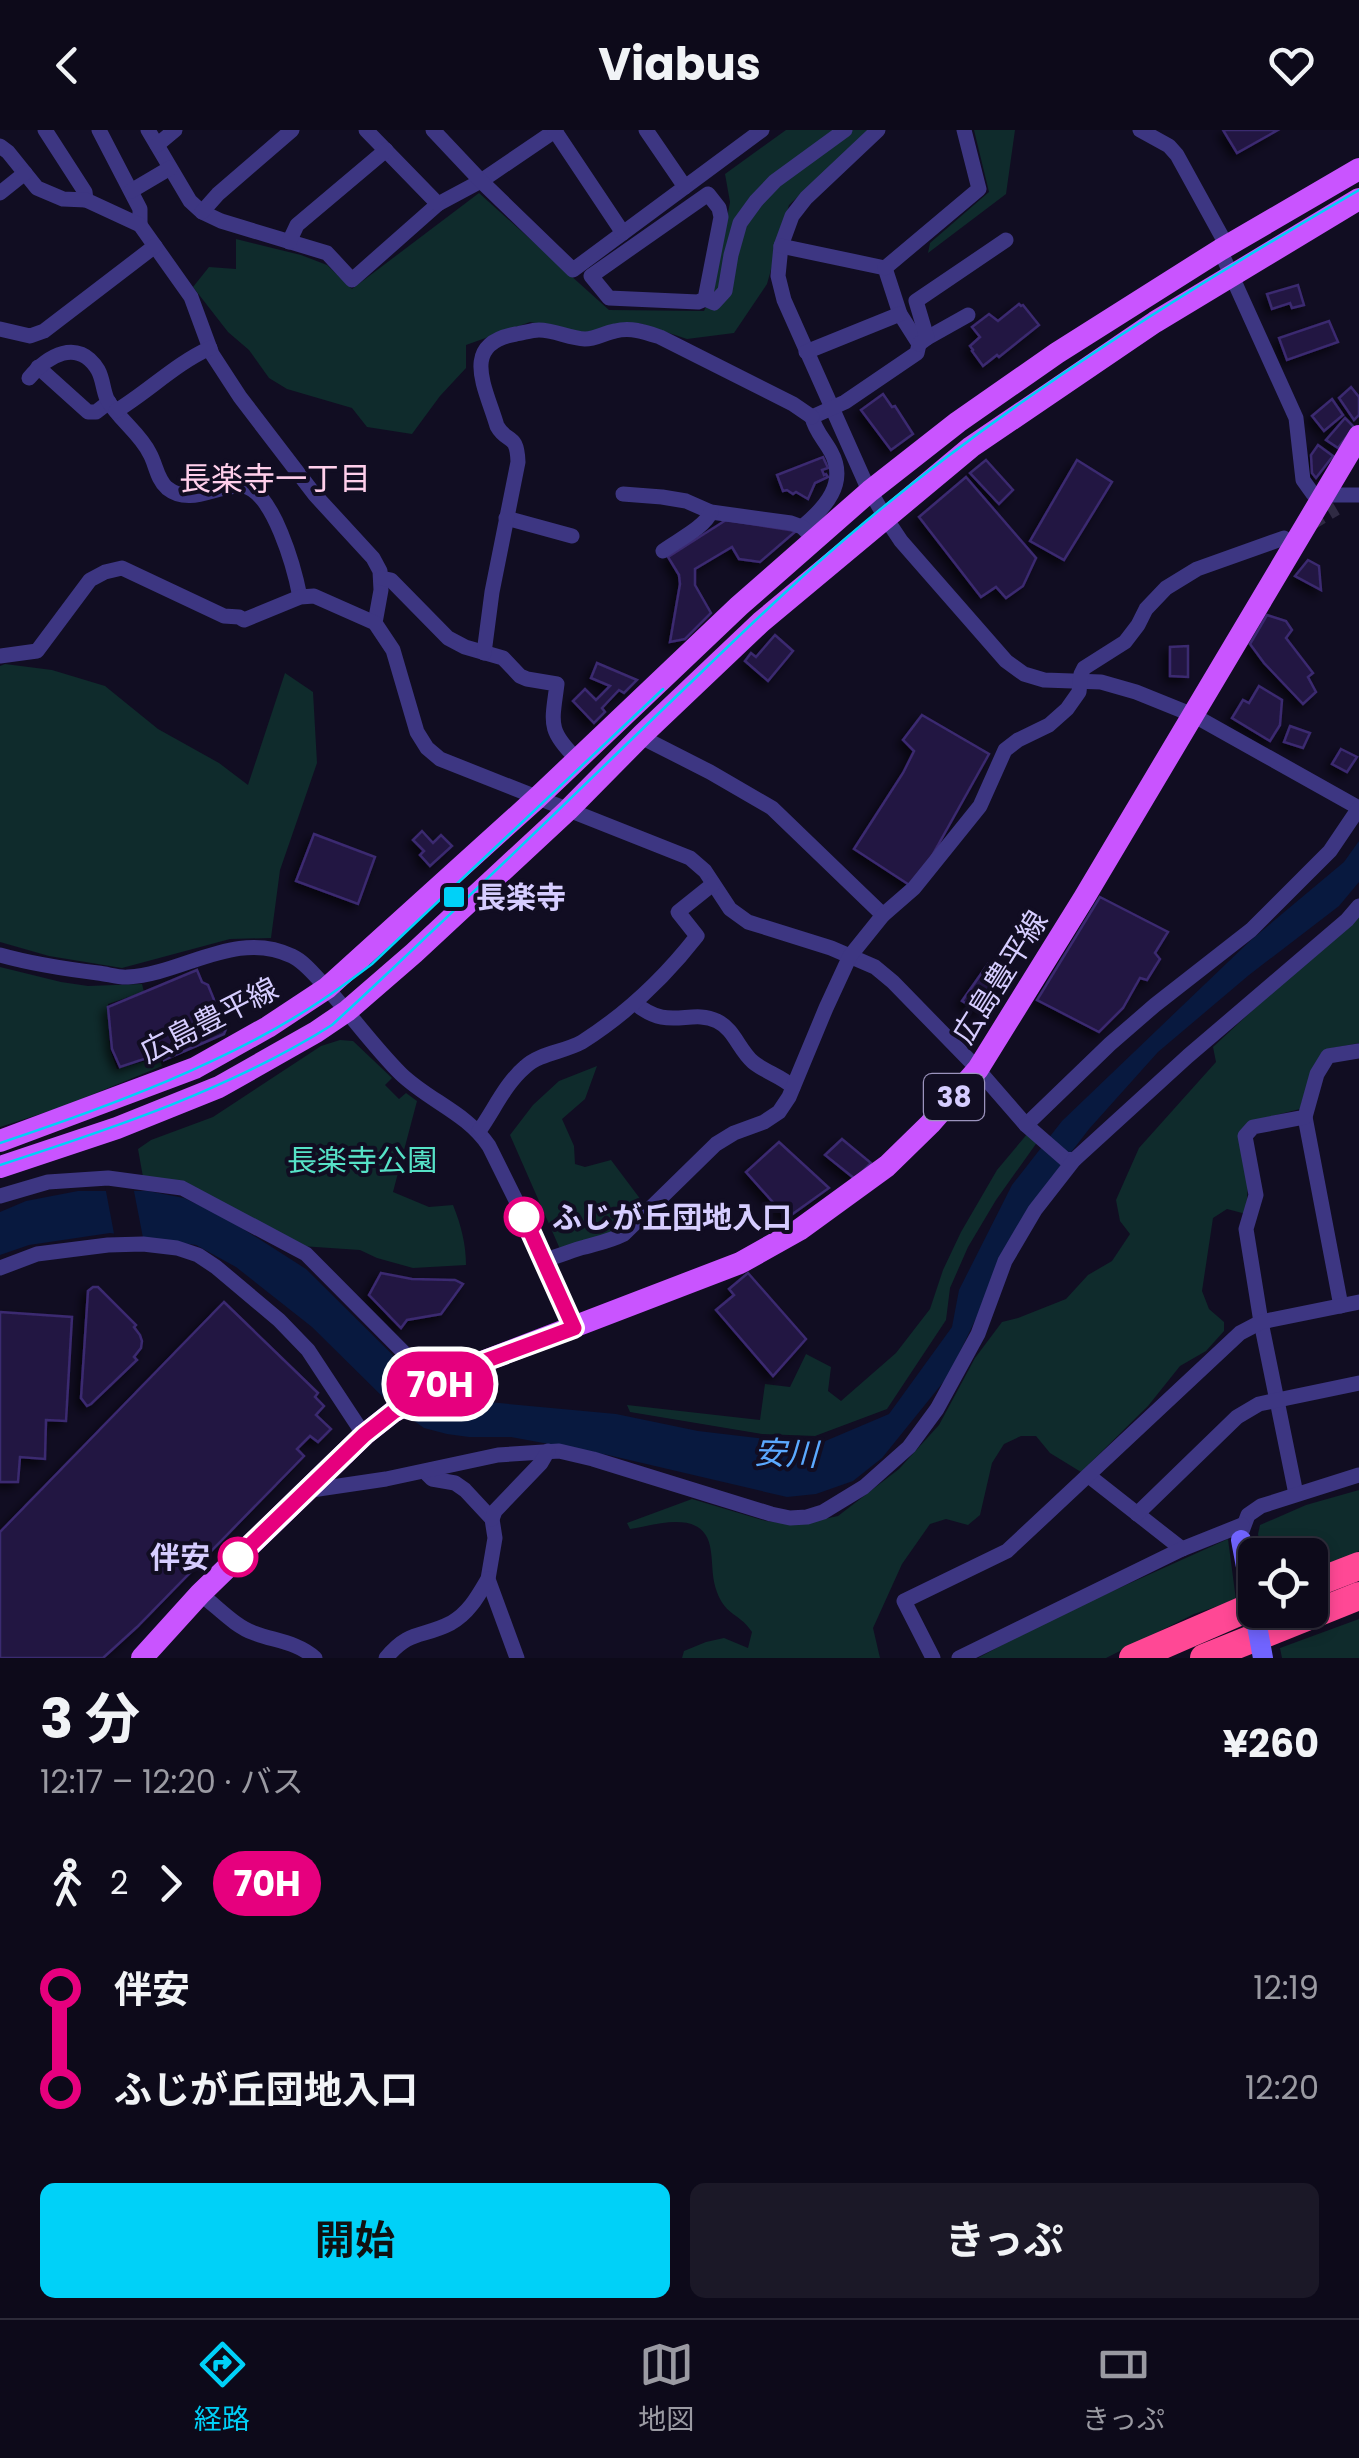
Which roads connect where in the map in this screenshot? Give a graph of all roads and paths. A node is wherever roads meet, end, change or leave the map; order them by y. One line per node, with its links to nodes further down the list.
1 (45, 130): 27 (street)
2 (99, 130): 24 (street)
3 (148, 130): 16 (street)
4 (175, 130): 16 (street)
5 (292, 130): 29 (street)
6 (366, 130): 18 (street)
7 (432, 130): 22 (street)
8 (555, 130): 22 (street); 31 (street)
9 (646, 130): 23 (street)
10 (762, 130): 15 (street)
11 (845, 130): 39 (street)
12 (878, 130): 35 (street)
13 (964, 130): 37 (street)
14 (1140, 130): 36 (street)
15 (742, 136): 23 (street)
16 (157, 145): 19 (street)
17 (0, 146): 21 (street)
18 (386, 150): 28 (street); 33 (street)
19 (170, 168): 24 (street); 29 (street)
20 (1359, 170): 36 (main road, 広島豊平線)
21 (26, 173): 25 (street); 27 (street)
22 (481, 181): 28 (street); 31 (street)
23 (686, 187): 31 (street)
24 (131, 191): 30 (street)
25 (0, 193)
26 (1359, 199): 38 (main road, 広島豊平線)
27 (86, 200): 30 (street)
28 (438, 204): 33 (street)
29 (202, 212): 33 (street)
30 (140, 225): 34 (street)
31 (624, 233)
32 (1006, 240): 44 (street)
33 (290, 242)
34 (155, 246): 43 (street); 45 (street)
35 (781, 246): 37 (street); 46 (street)
36 (1224, 248): 38 (street); 52 (main road, 広島豊平線)
37 (885, 268): 40 (street)
38 (1232, 274): 55 (street); 57 (main road, 広島豊平線)
39 (705, 299): 39 (street)
40 (900, 314): 44 (street); 46 (street)
41 (968, 315): 44 (street)
42 (0, 330): 43 (street)
43 (24, 335): 47 (street)
44 (923, 341): 49 (street)
45 (210, 348): 48 (street); 63 (street)
46 (806, 352): 49 (street)
47 (36, 369): 48 (street); 48 (street)
48 (112, 406): 64 (street)
49 (831, 407): 50 (street); 52 (street)
50 (812, 417): 58 (street); 59 (street)
51 (1359, 436): 55 (main road, 広島豊平線 / 38)
52 (870, 491): 57 (street); 59 (main road, 広島豊平線)
53 (623, 494): 56 (street)
54 (1359, 497): 55 (street); 55 (street)
55 (1329, 498): 69 (main road, 広島豊平線 / 38)
56 (711, 512): 59 (street); 62 (street)
57 (885, 517): 68 (street); 70 (main road, 広島豊平線)
58 (506, 518): 60 (street); 66 (street)
59 (808, 533): 71 (main road, 広島豊平線)
60 (572, 536)
61 (1284, 538): 68 (street)
62 (664, 551)
63 (381, 578): 65 (street); 66 (street)
64 (300, 598): 65 (street); 67 (street)
65 (375, 623): 72 (street)
66 (484, 653): 71 (street)
67 (0, 656)
68 (1080, 680): 69 (street); 77 (street)
69 (1194, 715): 73 (street); 84 (main road, 広島豊平線 / 38)
70 (643, 734): 74 (main road, 広島豊平線); 77 (street)
71 (577, 760): 72 (main road, 広島豊平線)
72 (536, 798): 74 (street); 80 (main road, 広島豊平線)
73 (1359, 808): 87 (street)
74 (568, 810): 75 (street); 82 (main road, 広島豊平線)
75 (713, 884): 79 (street); 81 (street)
76 (1359, 906): 90 (street)
77 (883, 915): 79 (street)
78 (0, 955): 80 (street)
79 (850, 956): 84 (street); 85 (street)
80 (326, 988): 82 (street); 89 (main road, 広島豊平線)
81 (635, 1003): 85 (street); 88 (street)
82 (347, 1011): 88 (street); 91 (main road, 広島豊平線)
83 (1359, 1051): 86 (street)
84 (978, 1070): 87 (street); 98 (main road, 広島豊平線 / 38)
85 (794, 1086): 93 (street)
86 (1305, 1117): 96 (street); 97 (street)
87 (1028, 1126): 90 (street)
88 (479, 1131): 93 (street)
89 (0, 1141)
90 (1070, 1160): 103 (street)
91 (0, 1166)
92 (0, 1196): 100 (street)
93 (545, 1259): 98 (street)
94 (0, 1268): 102 (street)
95 (1359, 1302): 96 (street)
96 (1341, 1306): 97 (street)
97 (1261, 1322): 101 (street); 106 (street)
98 (574, 1328): 100 (main road, 広島豊平線 / 38)
99 (1359, 1384): 101 (street)
100 (436, 1386): 102 (main road, 広島豊平線 / 38)
101 (1277, 1400): 108 (street); 109 (street)
102 (364, 1435): 107 (main road, 広島豊平線 / 38)
103 (548, 1451): 104 (street); 110 (street)
104 (425, 1472): 107 (street); 110 (street)
105 (1359, 1475): 108 (street)
106 (1089, 1476): 109 (street); 123 (street)
107 (305, 1491): 116 (main road, 広島豊平線 / 38)
108 (1296, 1494): 111 (street)
109 (1137, 1514): 112 (street)
110 (492, 1519): 115 (street)
111 (1242, 1533): 112 (street); 127 (street, bridge)
112 (1182, 1548): 124 (street)
113 (1359, 1566): 114 (highway)
114 (1328, 1578)
115 (488, 1579): 121 (street); 122 (street)
116 (200, 1594): 119 (main road, 広島豊平線 / 38); 120 (street)
117 (1359, 1596): 126 (highway)
118 (1238, 1612): 125 (highway)
119 (142, 1658)
120 (315, 1658)
121 (386, 1658)
122 (517, 1658)
123 (934, 1658)
124 (959, 1658)
125 (1133, 1658)
126 (1204, 1658)
127 (1263, 1658)

